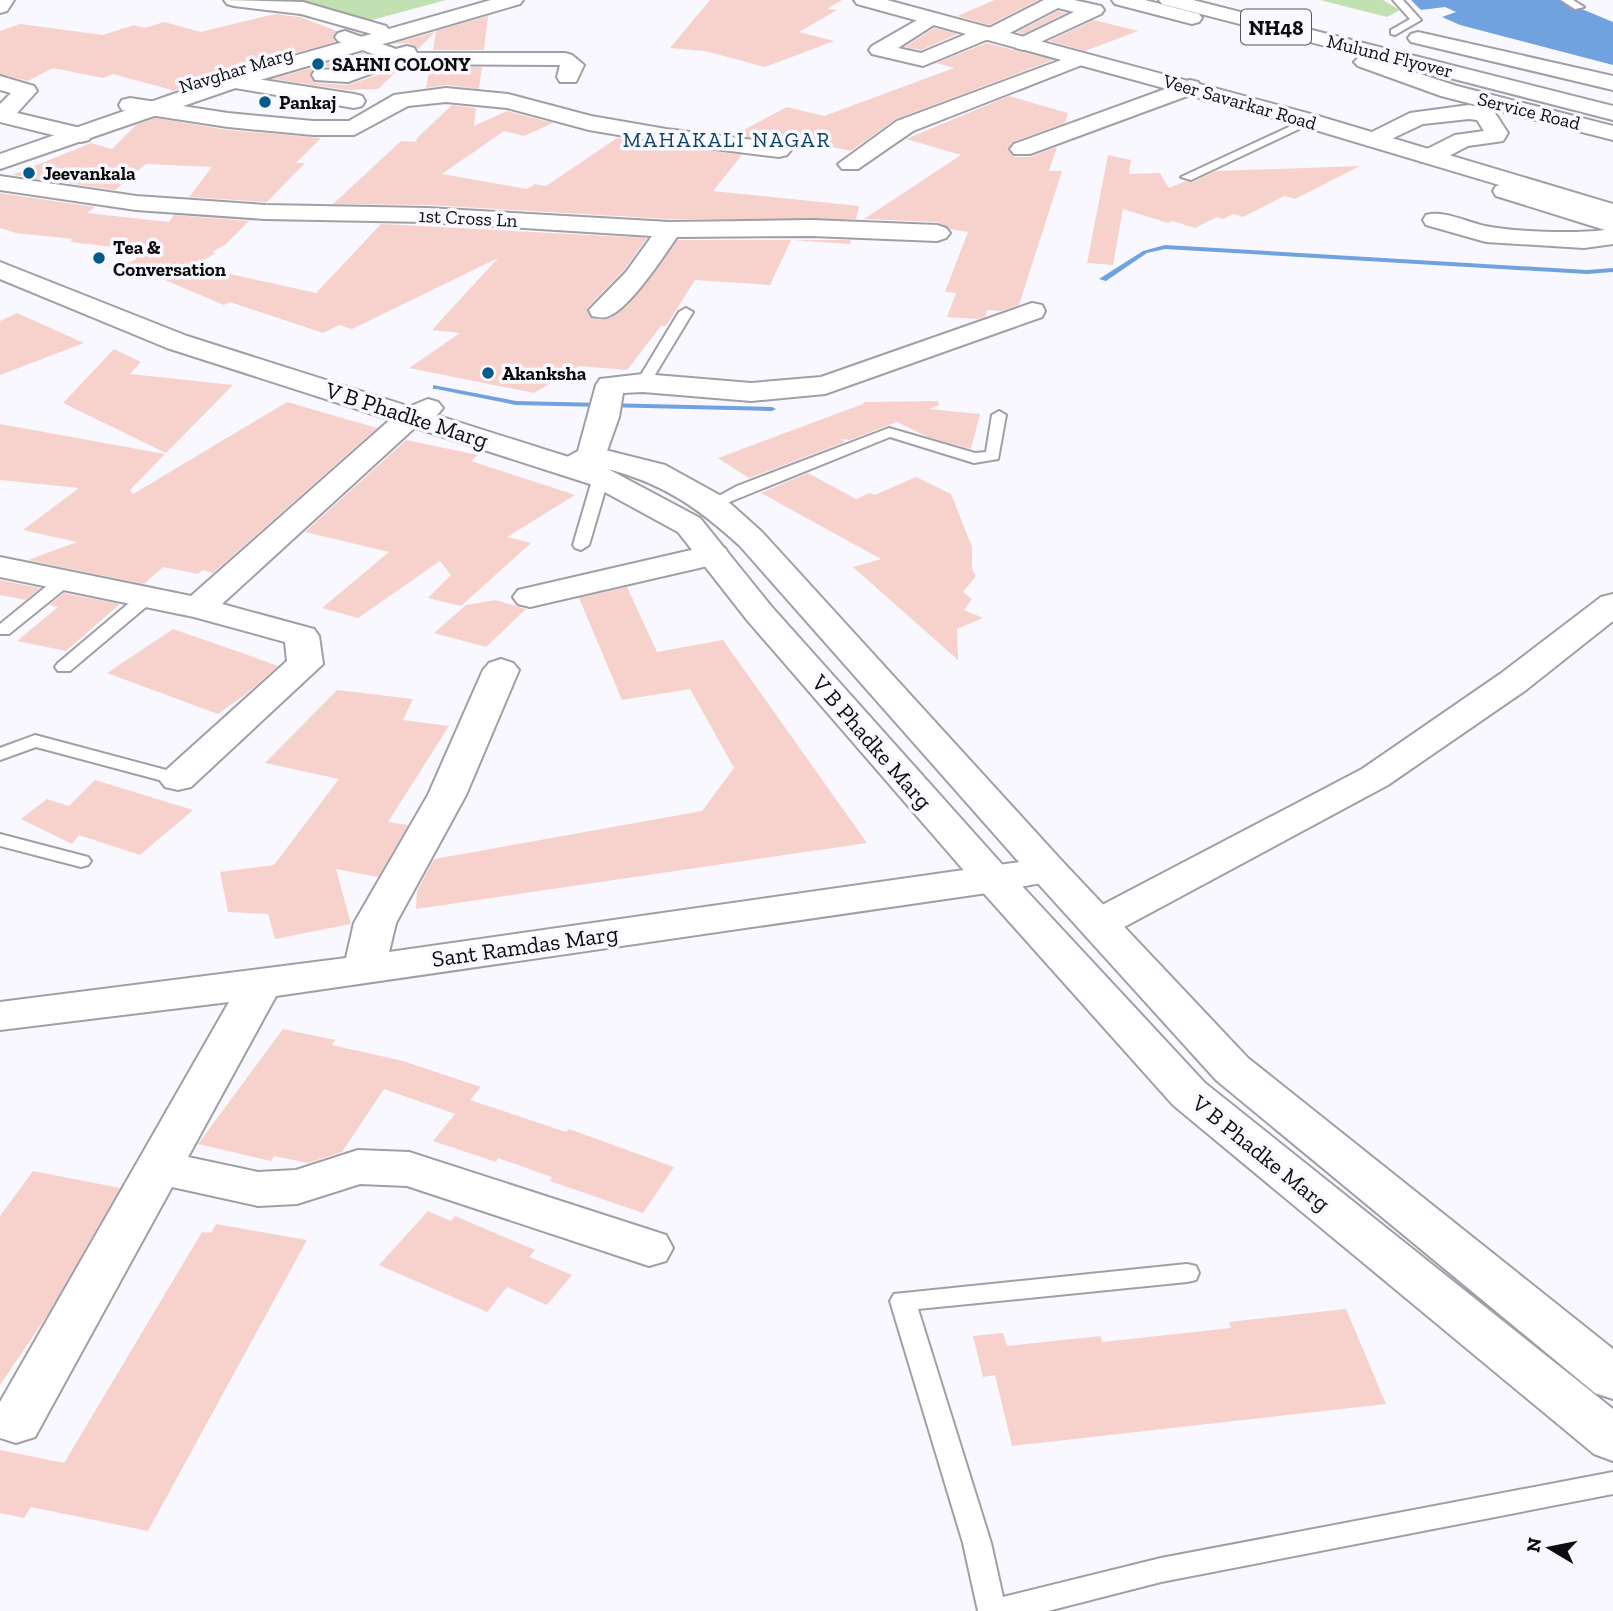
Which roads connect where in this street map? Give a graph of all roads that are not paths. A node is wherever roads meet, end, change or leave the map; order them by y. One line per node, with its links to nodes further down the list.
1 (4, 0): 12 (main road)
2 (234, 0): 18 (main road)
3 (476, 0): 15 (main road)
4 (513, 0): 15 (main road)
5 (864, 0): 14 (main road, Veer Savarkar Road)
6 (1017, 0): 16 (main road)
7 (1122, 0): 24 (main road)
8 (1169, 0): 31 (main road, Mulund Flyover / NH48)
9 (1216, 0): 31 (main road, Mulund Flyover / NH48)
10 (1398, 0): 17 (lane)
11 (1566, 0): 13 (lane)
12 (0, 7)
13 (1580, 7)
14 (930, 10): 16 (main road, Veer Savarkar Road); 16 (main road)
15 (440, 24): 18 (main road); 21 (main road)
16 (977, 28): 20 (main road, Veer Savarkar Road); 20 (main road)
17 (1388, 31): 19 (main road)
18 (368, 36): 21 (main road); 27 (main road); 35 (main road, Navghar Marg)
19 (1418, 38): 29 (main road, Service Road); 31 (main road)
20 (1023, 44): 22 (main road, Veer Savarkar Road)
21 (393, 57): 23 (main road); 25 (main road)
22 (1080, 59): 30 (main road, Veer Savarkar Road); 45 (main road)
23 (428, 60): 26 (main road); 32 (main road)
24 (1365, 62): 31 (main road); 39 (main road, Service Road)
25 (323, 75)
26 (568, 77)
27 (231, 82): 34 (main road); 35 (main road)
28 (0, 83): 38 (main road)
29 (1613, 83)
30 (1190, 87): 37 (main road, Veer Savarkar Road); 41 (main road)
31 (1539, 88): 33 (main road, NH48); 36 (main road, NH48)
32 (377, 96)
33 (1613, 99)
34 (354, 101)
35 (141, 107): 38 (main road); 42 (main road)
36 (1613, 113)
37 (1310, 121): 40 (main road, Veer Savarkar Road); 46 (lane)
38 (72, 132): 43 (main road)
39 (1613, 133)
40 (1374, 140): 44 (main road, Veer Savarkar Road); 44 (main road)
41 (1022, 149)
42 (779, 150)
43 (8, 154)
44 (1429, 157): 48 (main road, Veer Savarkar Road)
45 (850, 164)
46 (1187, 177)
47 (0, 183): 52 (main road, 1st Cross Ln)
48 (1569, 205): 49 (main road); 51 (main road)
49 (1613, 212)
50 (1435, 220): 54 (main road)
51 (1613, 224)
52 (670, 230): 53 (main road, 1st Cross Ln); 57 (main road)
53 (937, 233)
54 (1613, 236)
55 (0, 251): 61 (main road, V B Phadke Marg)
56 (0, 270): 61 (main road, V B Phadke Marg)
57 (603, 310)
58 (1031, 311): 60 (main road)
59 (686, 312): 60 (lane)
60 (643, 383): 63 (main road)
61 (419, 412): 63 (main road, V B Phadke Marg); 72 (main road)
62 (999, 415): 64 (lane)
63 (588, 467): 64 (main road, V B Phadke Marg); 65 (lane); 66 (main road, V B Phadke Marg)
64 (712, 504): 80 (main road, V B Phadke Marg)
65 (581, 545)
66 (713, 555): 70 (main road); 81 (main road, V B Phadke Marg)
67 (0, 566): 68 (main road)
68 (65, 580): 69 (main road); 73 (lane)
69 (147, 597): 72 (main road); 74 (lane)
70 (530, 597)
71 (1613, 604): 82 (main road)
72 (198, 608): 77 (main road)
73 (3, 630)
74 (64, 667)
75 (501, 670): 83 (main road)
76 (0, 754): 77 (lane)
77 (178, 779)
78 (0, 840): 79 (lane)
79 (81, 861)
80 (1048, 870): 81 (main road, Sant Ramdas Marg); 82 (main road, V B Phadke Marg)
81 (995, 880): 83 (main road, Sant Ramdas Marg); 91 (main road, V B Phadke Marg)
82 (1098, 924): 89 (main road, V B Phadke Marg)
83 (365, 968): 84 (main road, Sant Ramdas Marg)
84 (261, 984): 85 (main road, Sant Ramdas Marg); 86 (main road)
85 (0, 1016)
86 (159, 1167): 87 (main road); 90 (main road)
87 (649, 1248)
88 (1187, 1273): 93 (lane)
89 (1613, 1378)
90 (16, 1422)
91 (1613, 1439)
92 (1613, 1483): 94 (lane)
93 (992, 1611)
94 (999, 1611)

